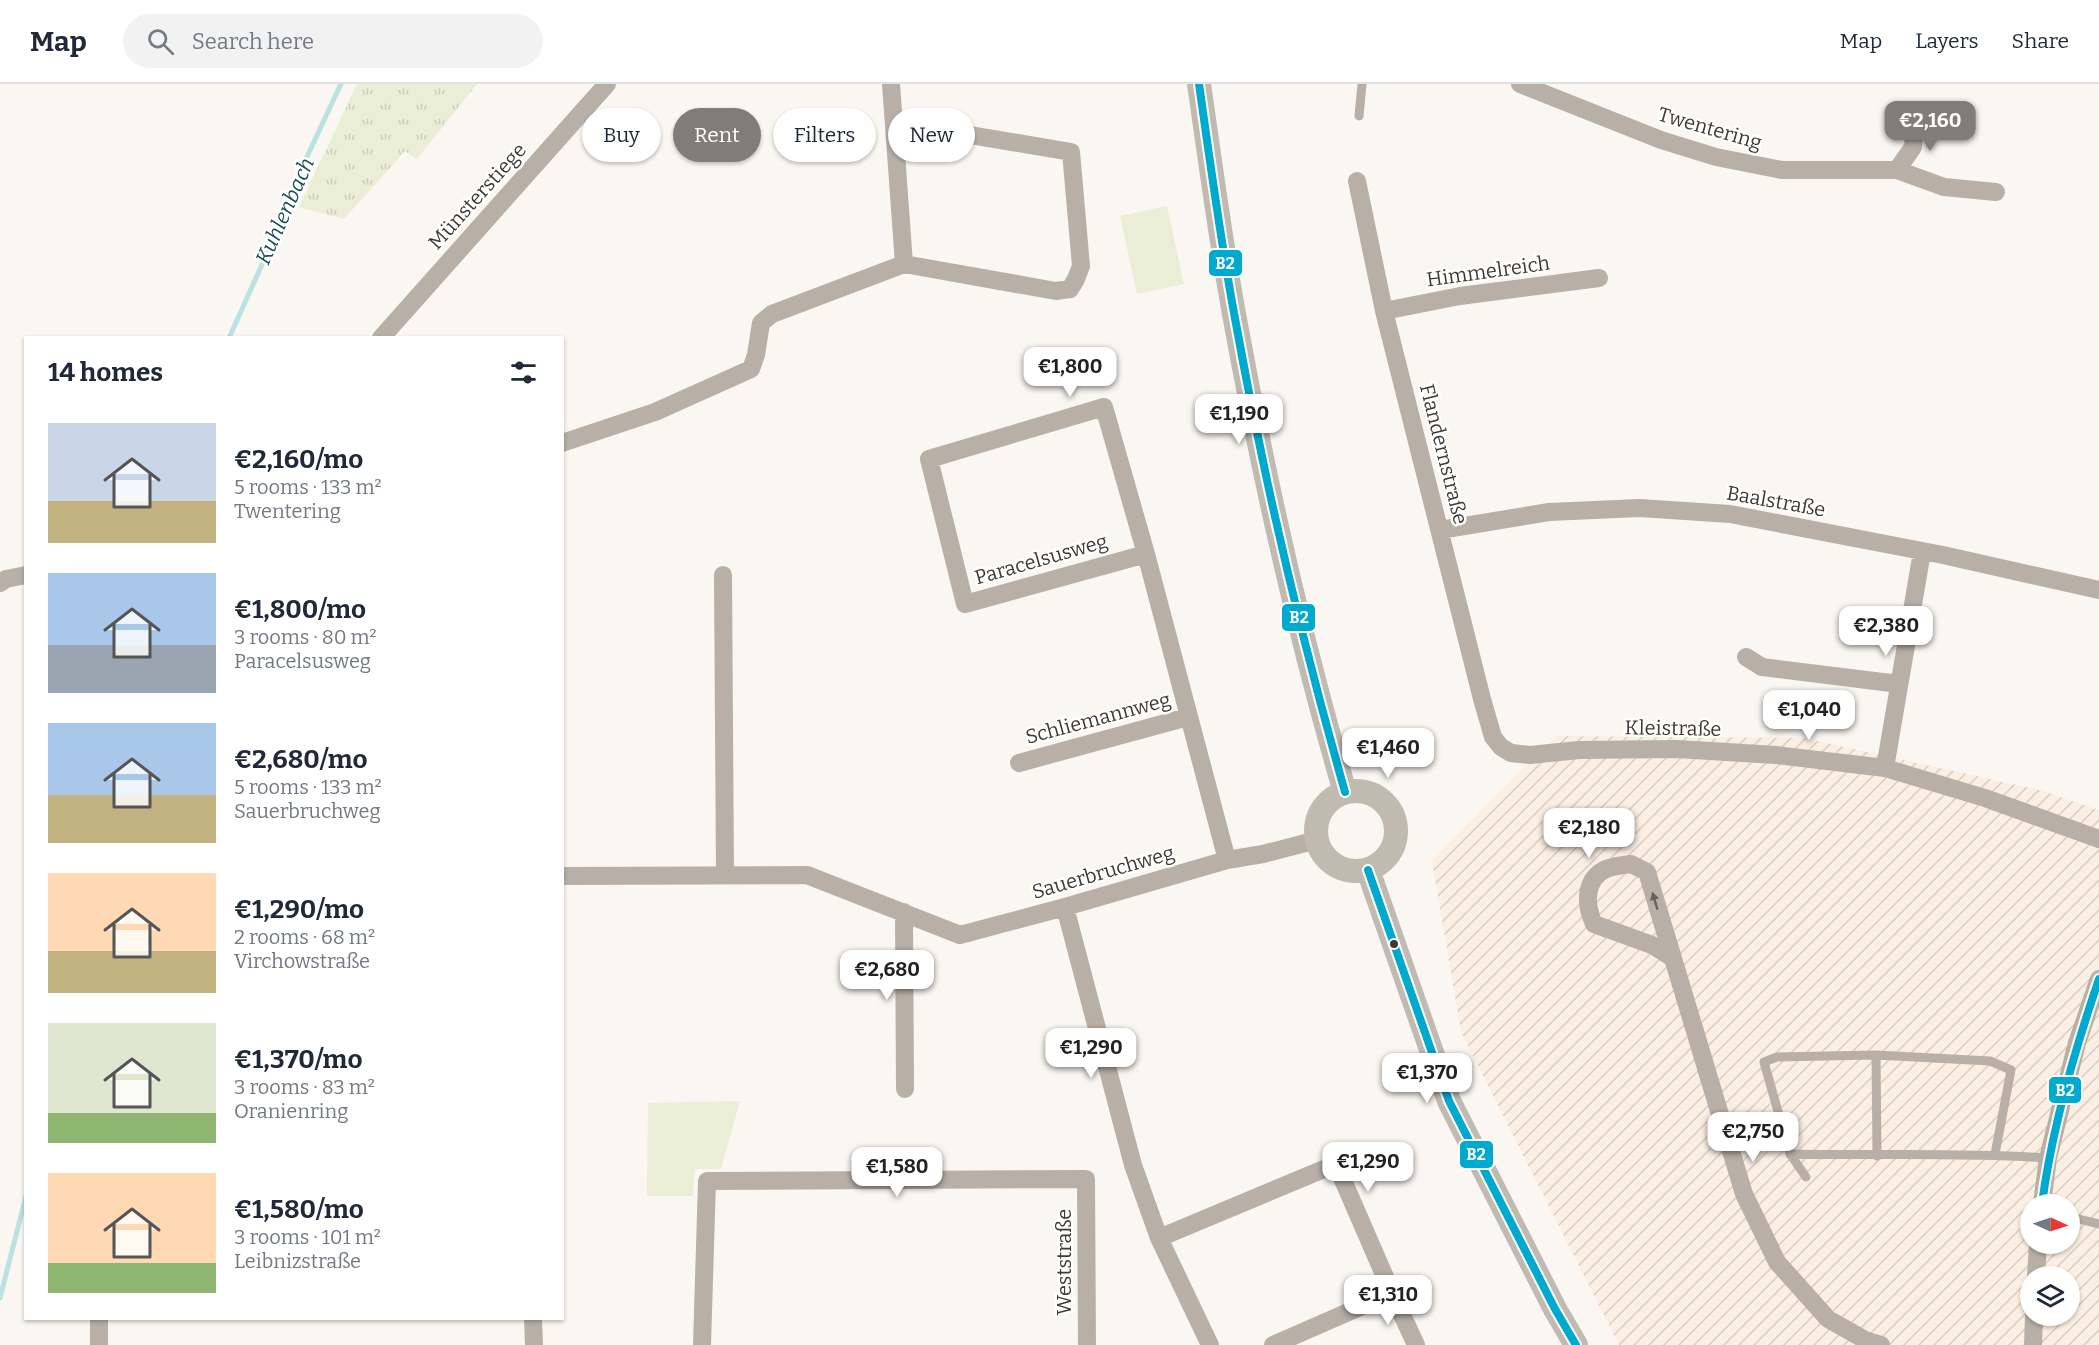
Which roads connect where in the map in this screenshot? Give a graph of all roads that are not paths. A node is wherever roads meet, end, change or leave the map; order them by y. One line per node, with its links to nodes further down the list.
1 (607, 84): 17 (street, Münsterstiege)
2 (891, 84): 6 (street)
3 (1199, 84): 32 (street)
4 (1362, 84): 7 (lane)
5 (1520, 84): 11 (street, Twentering)
6 (893, 108)
7 (1359, 116)
8 (1915, 117): 11 (street)
9 (975, 136): 14 (street)
10 (897, 162): 14 (street)
11 (1897, 170): 13 (street, Twentering)
12 (1357, 181): 16 (street, Flandernstraße)
13 (1996, 192)
14 (904, 264): 18 (street)
15 (1599, 278): 16 (street, Himmelreich)
16 (1384, 311): 19 (street, Flandernstraße)
17 (383, 336)
18 (564, 442)
19 (1440, 530): 20 (street, Baalstraße); 29 (street, Flandernstraße)
20 (1922, 552): 25 (street, Baalstraße); 27 (street)
21 (1146, 554): 21 (street, Paracelsusweg); 28 (street, Paracelsusweg)
22 (24, 575): 24 (street)
23 (723, 575): 37 (street)
24 (0, 583)
25 (2099, 590)
26 (1746, 657): 27 (street)
27 (1899, 684): 31 (street)
28 (1188, 717): 30 (street, Schliemannweg); 35 (street, Paracelsusweg)
29 (1492, 737): 31 (street, Kleistraße)
30 (1019, 763)
31 (1885, 768): 33 (street, Kleistraße)
32 (1345, 792): 34 (street); 36 (street)
33 (2099, 839)
34 (1317, 840): 35 (street, Sauerbruchweg); 36 (street)
35 (1227, 860): 39 (street, Sauerbruchweg)
36 (1368, 870): 66 (street)
37 (725, 874): 38 (street, Sauerbruchweg); 40 (street, Sauerbruchweg)
38 (564, 876)
39 (1065, 907): 40 (street, Sauerbruchweg); 53 (street)
40 (904, 912): 44 (street)
41 (1671, 957): 41 (street, one-way to 41); 58 (street)
42 (2099, 979): 48 (street)
43 (1876, 1055): 45 (lane); 46 (lane); 47 (lane)
44 (905, 1089)
45 (1790, 1154): 47 (lane); 49 (lane)
46 (1995, 1154): 47 (lane); 48 (lane)
47 (1877, 1156)
48 (2048, 1158): 50 (street)
49 (1806, 1177)
50 (2043, 1194)
51 (2080, 1219): 52 (lane)
52 (2099, 1224)
53 (1159, 1238): 54 (street); 63 (street)
54 (1392, 1293): 64 (street); 65 (street)
55 (99, 1320): 59 (street)
56 (533, 1320): 60 (street)
57 (2034, 1326): 67 (street)
58 (1872, 1344)
59 (99, 1345)
60 (534, 1345)
61 (702, 1345): 62 (street, Weststraße)
62 (1087, 1345)
63 (1210, 1345)
64 (1273, 1345)
65 (1416, 1345)
66 (1576, 1345)
67 (2033, 1345)

